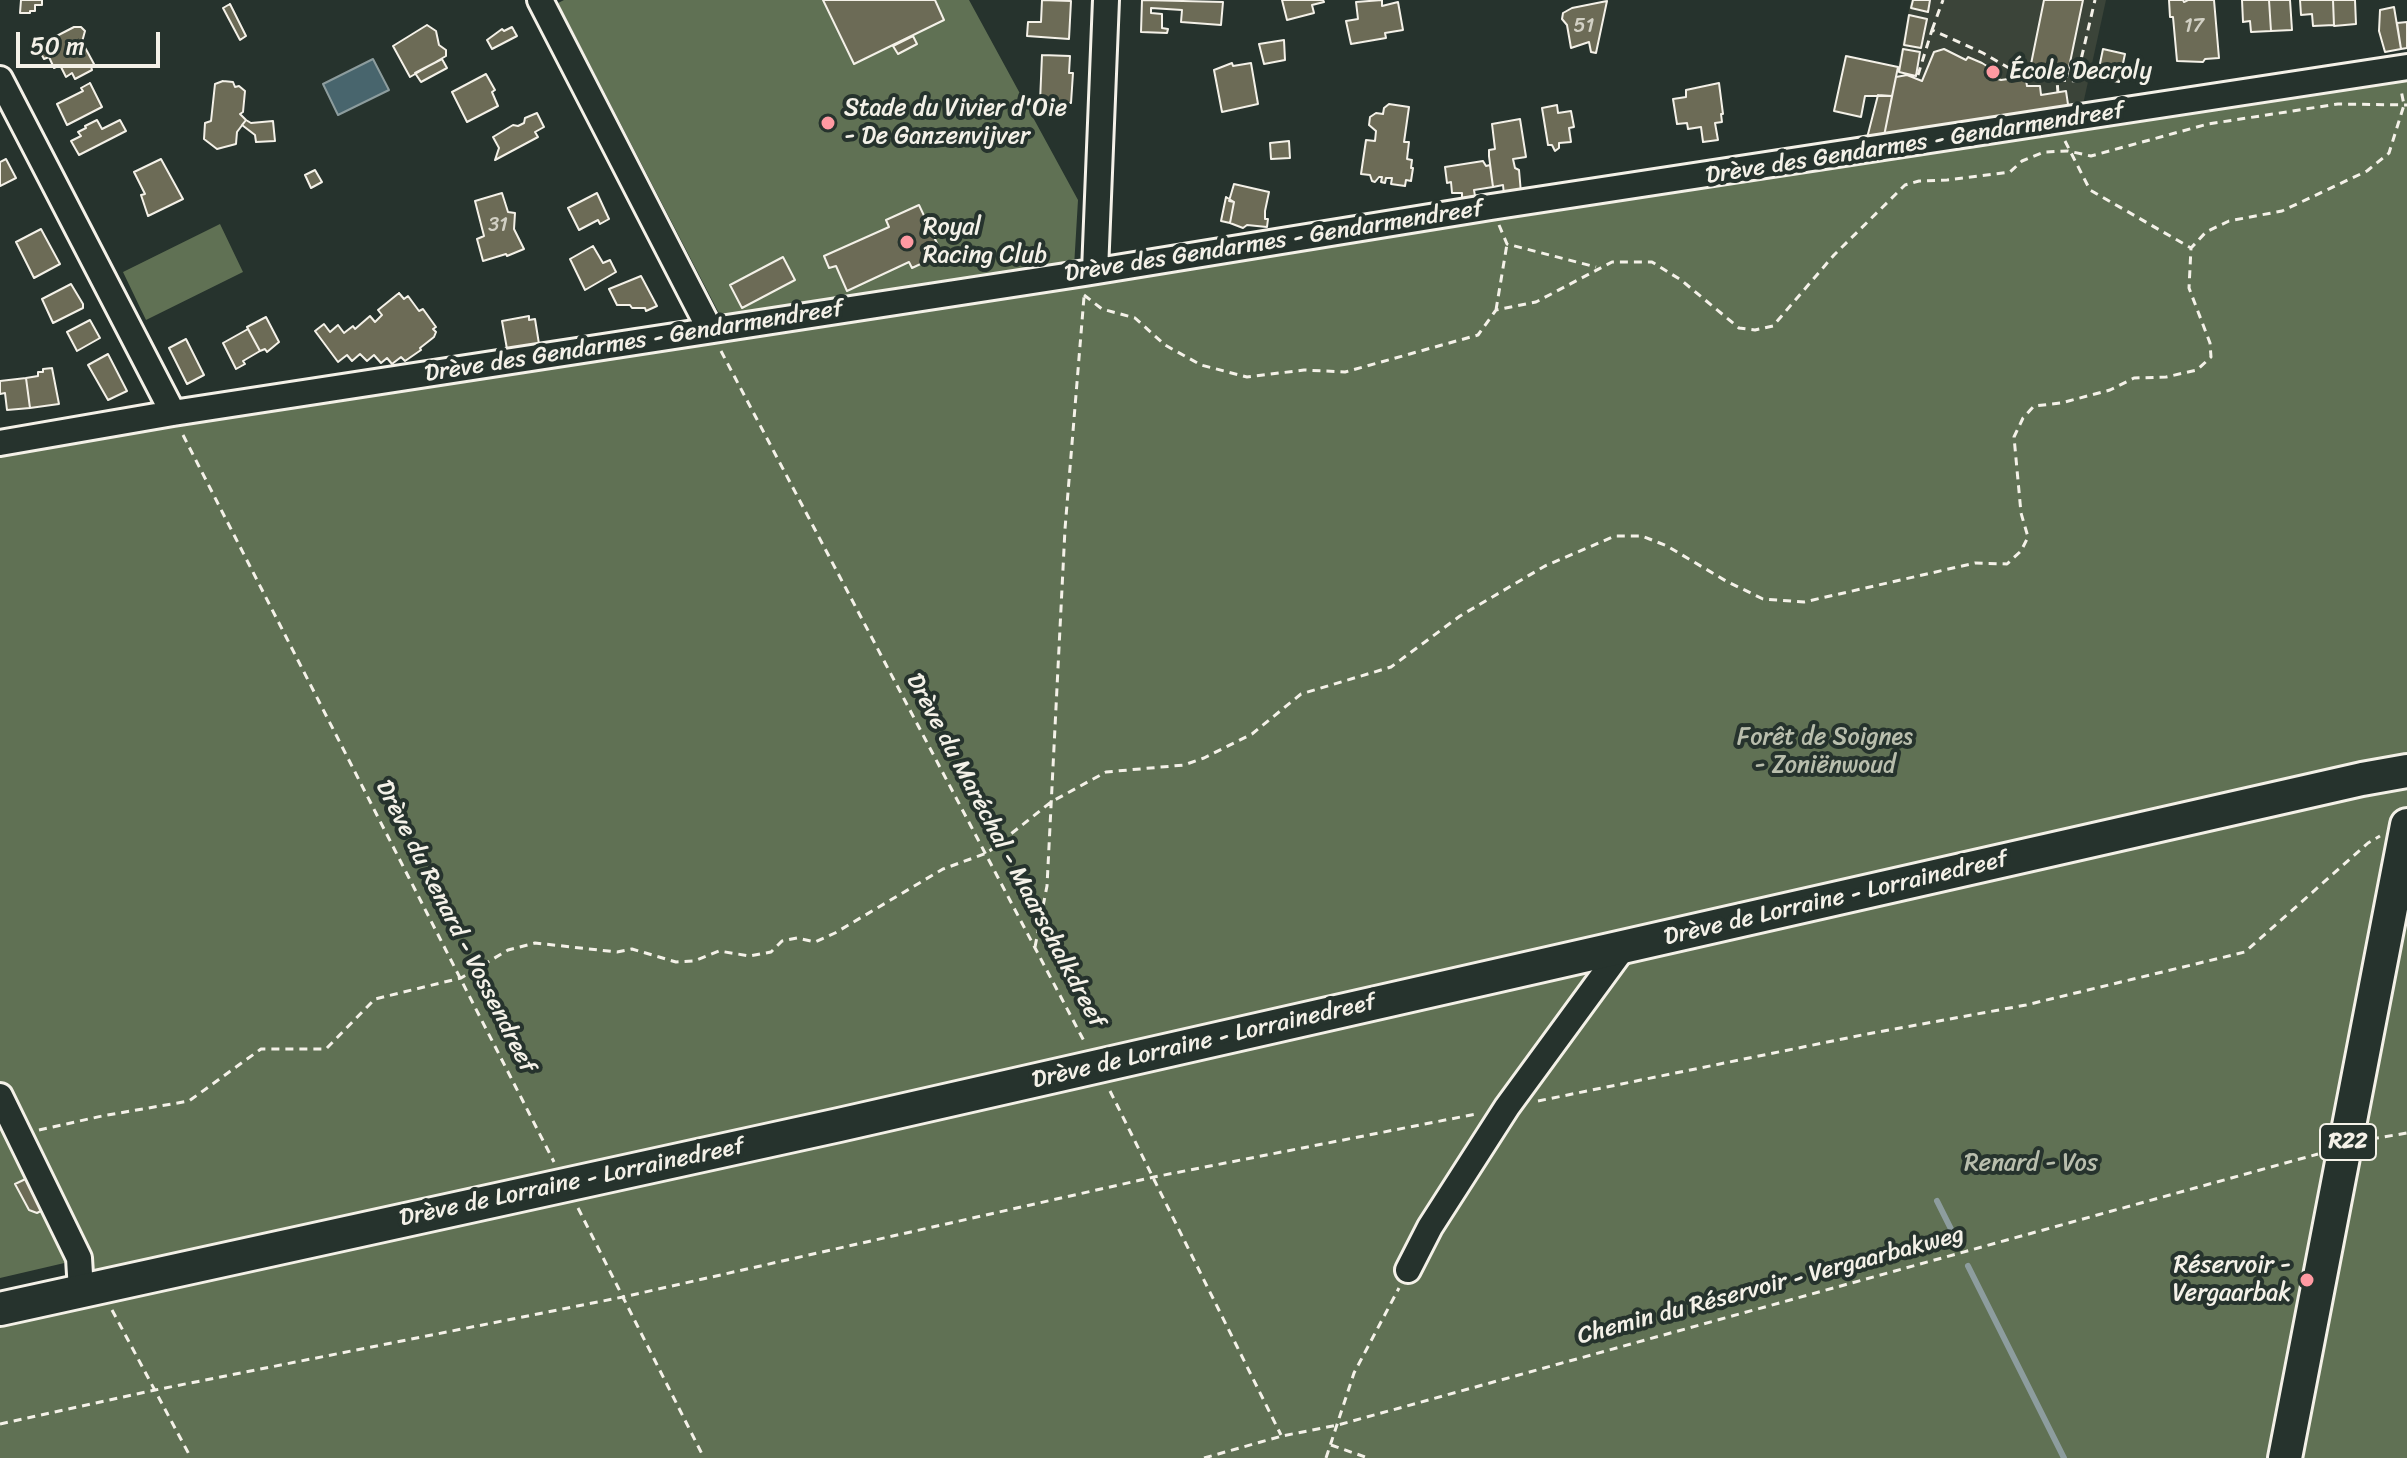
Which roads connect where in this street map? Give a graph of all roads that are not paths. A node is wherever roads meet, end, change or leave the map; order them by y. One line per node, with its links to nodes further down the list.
1 (540, 0): 6 (street)
2 (1106, 0): 5 (street)
3 (2407, 67): 5 (street, Drève des Gendarmes - Gendarmendreef)
4 (0, 79): 7 (street)
5 (1088, 280): 6 (street, Drève des Gendarmes - Gendarmendreef)
6 (710, 330): 7 (street, Drève des Gendarmes - Gendarmendreef)
7 (173, 413): 8 (street, Drève des Gendarmes - Gendarmendreef)
8 (0, 443)
9 (2407, 771): 11 (main road, Drève de Lorraine - Lorrainedreef)
10 (2407, 825): 16 (main road, R22)
11 (1624, 947): 13 (street); 14 (main road, Drève de Lorraine - Lorrainedreef)
12 (0, 1096): 14 (street)
13 (1408, 1270)
14 (91, 1289): 15 (main road, Drève de Lorraine - Lorrainedreef)
15 (0, 1309)
16 (2285, 1458)

